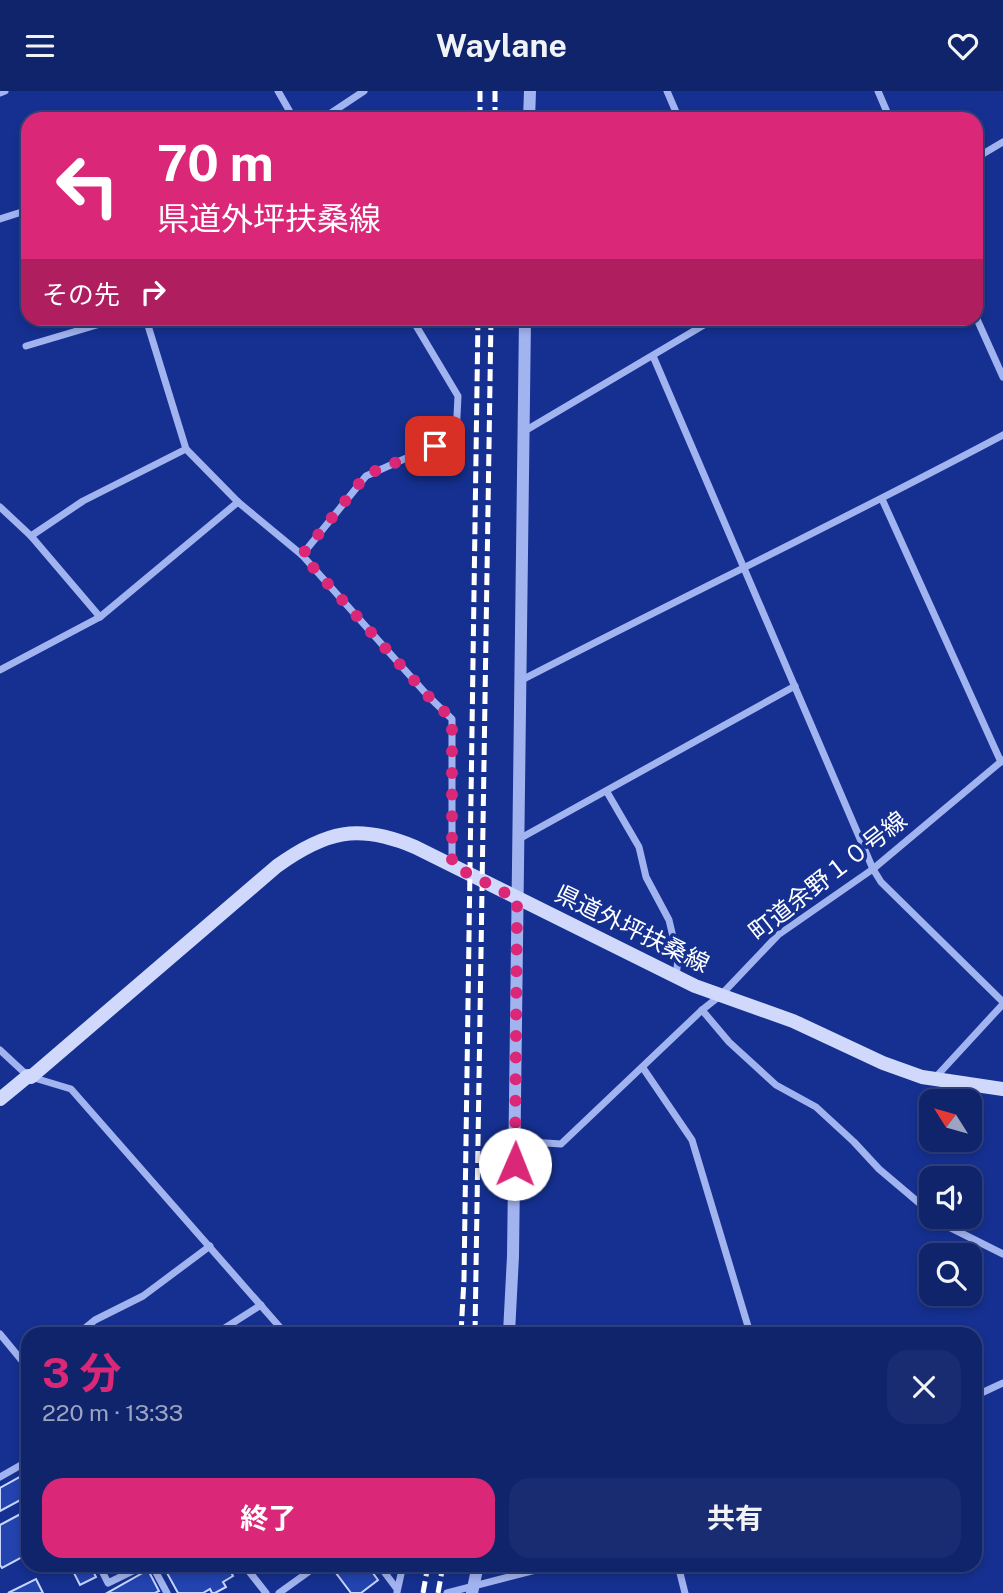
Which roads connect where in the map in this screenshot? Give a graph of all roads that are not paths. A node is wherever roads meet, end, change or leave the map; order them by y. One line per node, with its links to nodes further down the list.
1 (5, 91): 7 (street)
2 (278, 91): 8 (street)
3 (365, 91): 9 (street)
4 (530, 91): 10 (street)
5 (667, 91): 11 (street)
6 (878, 91): 12 (street)
7 (0, 93)
8 (290, 112)
9 (333, 112)
10 (529, 112)
11 (676, 112)
12 (887, 112)
13 (1003, 142): 14 (street)
14 (983, 154)
15 (21, 212): 16 (street)
16 (0, 219)
17 (93, 326): 23 (street)
18 (148, 326): 28 (street)
19 (416, 326): 33 (street)
20 (525, 326): 26 (street)
21 (702, 326): 24 (street)
22 (980, 326): 25 (street)
23 (26, 346)
24 (653, 356): 26 (street); 34 (street)
25 (1003, 377)
26 (523, 432): 37 (street)
27 (1003, 435): 29 (street)
28 (186, 449): 30 (street); 32 (street)
29 (882, 499): 34 (street); 39 (street)
30 (239, 502): 33 (street); 35 (street)
31 (0, 507): 32 (street)
32 (32, 536): 35 (street)
33 (302, 555): 42 (street)
34 (744, 566): 37 (street); 38 (street)
35 (100, 617): 36 (street)
36 (0, 670)
37 (520, 681): 41 (street)
38 (794, 686): 40 (street); 43 (street)
39 (1002, 761): 43 (street, 町道余野１０号線)
40 (607, 792): 41 (street); 45 (street)
41 (518, 840): 44 (street)
42 (452, 865): 44 (main road, 県道外坪扶桑線); 51 (main road, 県道外坪扶桑線)
43 (873, 869): 46 (street, 町道余野１０号線); 47 (street)
44 (517, 899): 45 (main road, 県道外坪扶桑線); 55 (street)
45 (676, 978): 46 (main road, 県道外坪扶桑線)
46 (721, 995): 48 (street, 町道余野１０号線); 52 (main road, 県道外坪扶桑線)
47 (1003, 1003): 52 (street)
48 (702, 1010): 50 (street, 町道余野１０号線); 56 (street)
49 (0, 1050): 51 (street)
50 (643, 1068): 55 (street, 町道余野１０号線); 65 (street)
51 (30, 1076): 54 (main road, 県道外坪扶桑線); 58 (street)
52 (933, 1080): 53 (main road, 県道外坪扶桑線)
53 (1003, 1089)
54 (0, 1099)
55 (515, 1141): 64 (street)
56 (919, 1203)
57 (953, 1229): 59 (street)
58 (210, 1246): 60 (street); 61 (street)
59 (1003, 1254)
60 (261, 1305): 62 (street); 63 (street)
61 (86, 1327)
62 (226, 1327)
63 (280, 1327)
64 (509, 1327)
65 (748, 1327)
66 (0, 1334): 67 (street)
67 (21, 1360)
68 (1003, 1383): 69 (street)
69 (982, 1394)
70 (21, 1465): 71 (street)
71 (0, 1477)
72 (102, 1572): 73 (street)
73 (131, 1572)
74 (156, 1572): 84 (street)
75 (250, 1572): 85 (street)
76 (308, 1572): 86 (street)
77 (384, 1572): 83 (street)
78 (401, 1572): 83 (street)
79 (476, 1572): 82 (street)
80 (532, 1572): 82 (street)
81 (680, 1572): 88 (street)
82 (472, 1590): 87 (street)
83 (397, 1591)
84 (167, 1593)
85 (266, 1593)
86 (279, 1593)
87 (447, 1593)
88 (685, 1593)

